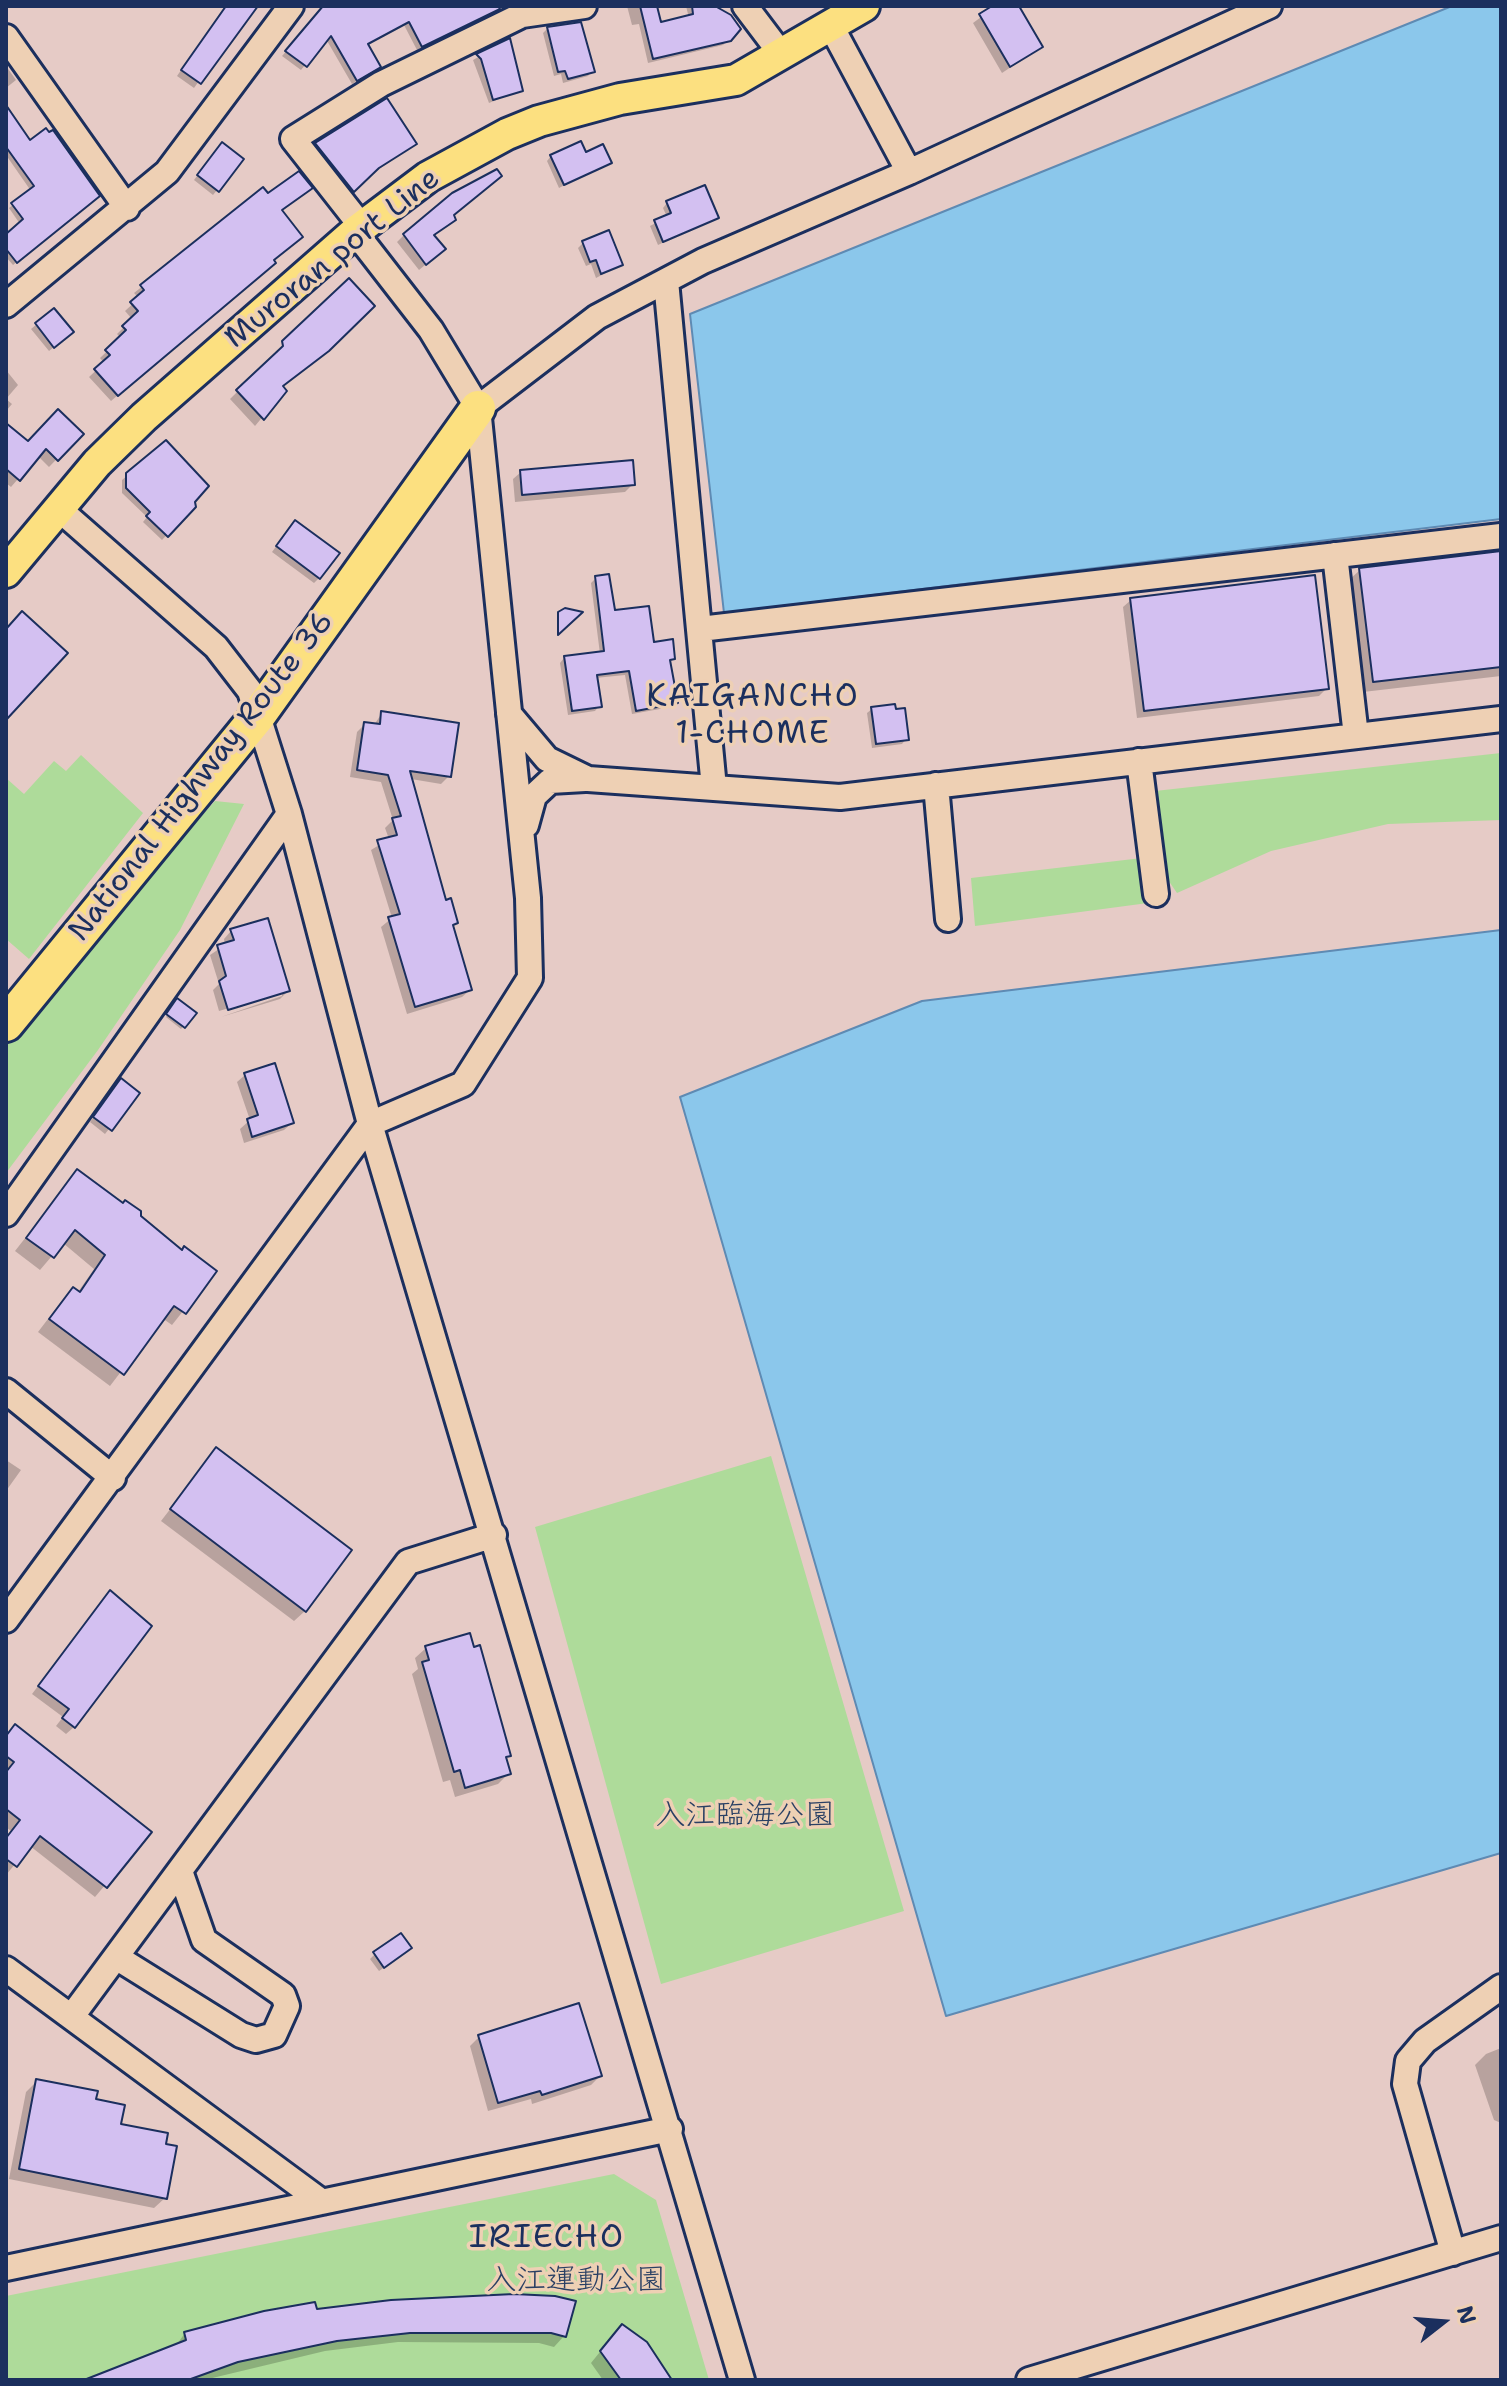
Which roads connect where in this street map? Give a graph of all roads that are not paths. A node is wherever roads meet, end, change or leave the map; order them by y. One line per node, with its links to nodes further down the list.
1 (291, 6): 11 (street)
2 (584, 6): 12 (street)
3 (728, 6): 6 (street)
4 (864, 6): 7 (main road, Muroran port Line)
5 (1269, 6): 10 (street)
6 (750, 13): 9 (street)
7 (831, 26): 9 (main road, Muroran port Line); 10 (street)
8 (6, 37): 11 (street)
9 (782, 55): 12 (main road, Muroran port Line)
10 (909, 172): 13 (street)
11 (127, 208): 14 (street)
12 (358, 230): 15 (street); 16 (main road, Muroran port Line)
13 (666, 281): 15 (street); 20 (street)
14 (6, 305)
15 (478, 408): 21 (street); 22 (highway, National Highway Route 36)
16 (60, 510): 19 (main road, Muroran port Line); 22 (street)
17 (1501, 536): 18 (street)
18 (1335, 555): 20 (street); 24 (street)
19 (6, 572)
20 (700, 629): 28 (street)
21 (509, 714): 26 (street); 30 (street)
22 (257, 717): 29 (street); 33 (highway, National Highway Route 36)
23 (1501, 719): 24 (street)
24 (1356, 736): 25 (street)
25 (1139, 761): 27 (street); 31 (street)
26 (588, 779): 28 (street); 30 (street)
27 (936, 785): 28 (street); 32 (street)
28 (714, 788)
29 (289, 814): 34 (street); 35 (street)
30 (522, 840): 34 (street)
31 (1156, 894)
32 (948, 919)
33 (6, 1024)
34 (370, 1124): 37 (street); 38 (street)
35 (6, 1214)
36 (6, 1391): 37 (street)
37 (113, 1478): 39 (street)
38 (494, 1535): 40 (street); 45 (street)
39 (6, 1620)
40 (180, 1871): 41 (street); 41 (street)
41 (116, 1957): 44 (street)
42 (6, 1969): 44 (street)
43 (1501, 1987): 48 (street)
44 (72, 2016): 46 (street)
45 (670, 2129): 46 (street); 50 (street)
46 (322, 2202): 49 (street)
47 (1501, 2238): 48 (street)
48 (1453, 2253): 51 (street)
49 (6, 2268)
50 (742, 2380)
51 (1029, 2380)

